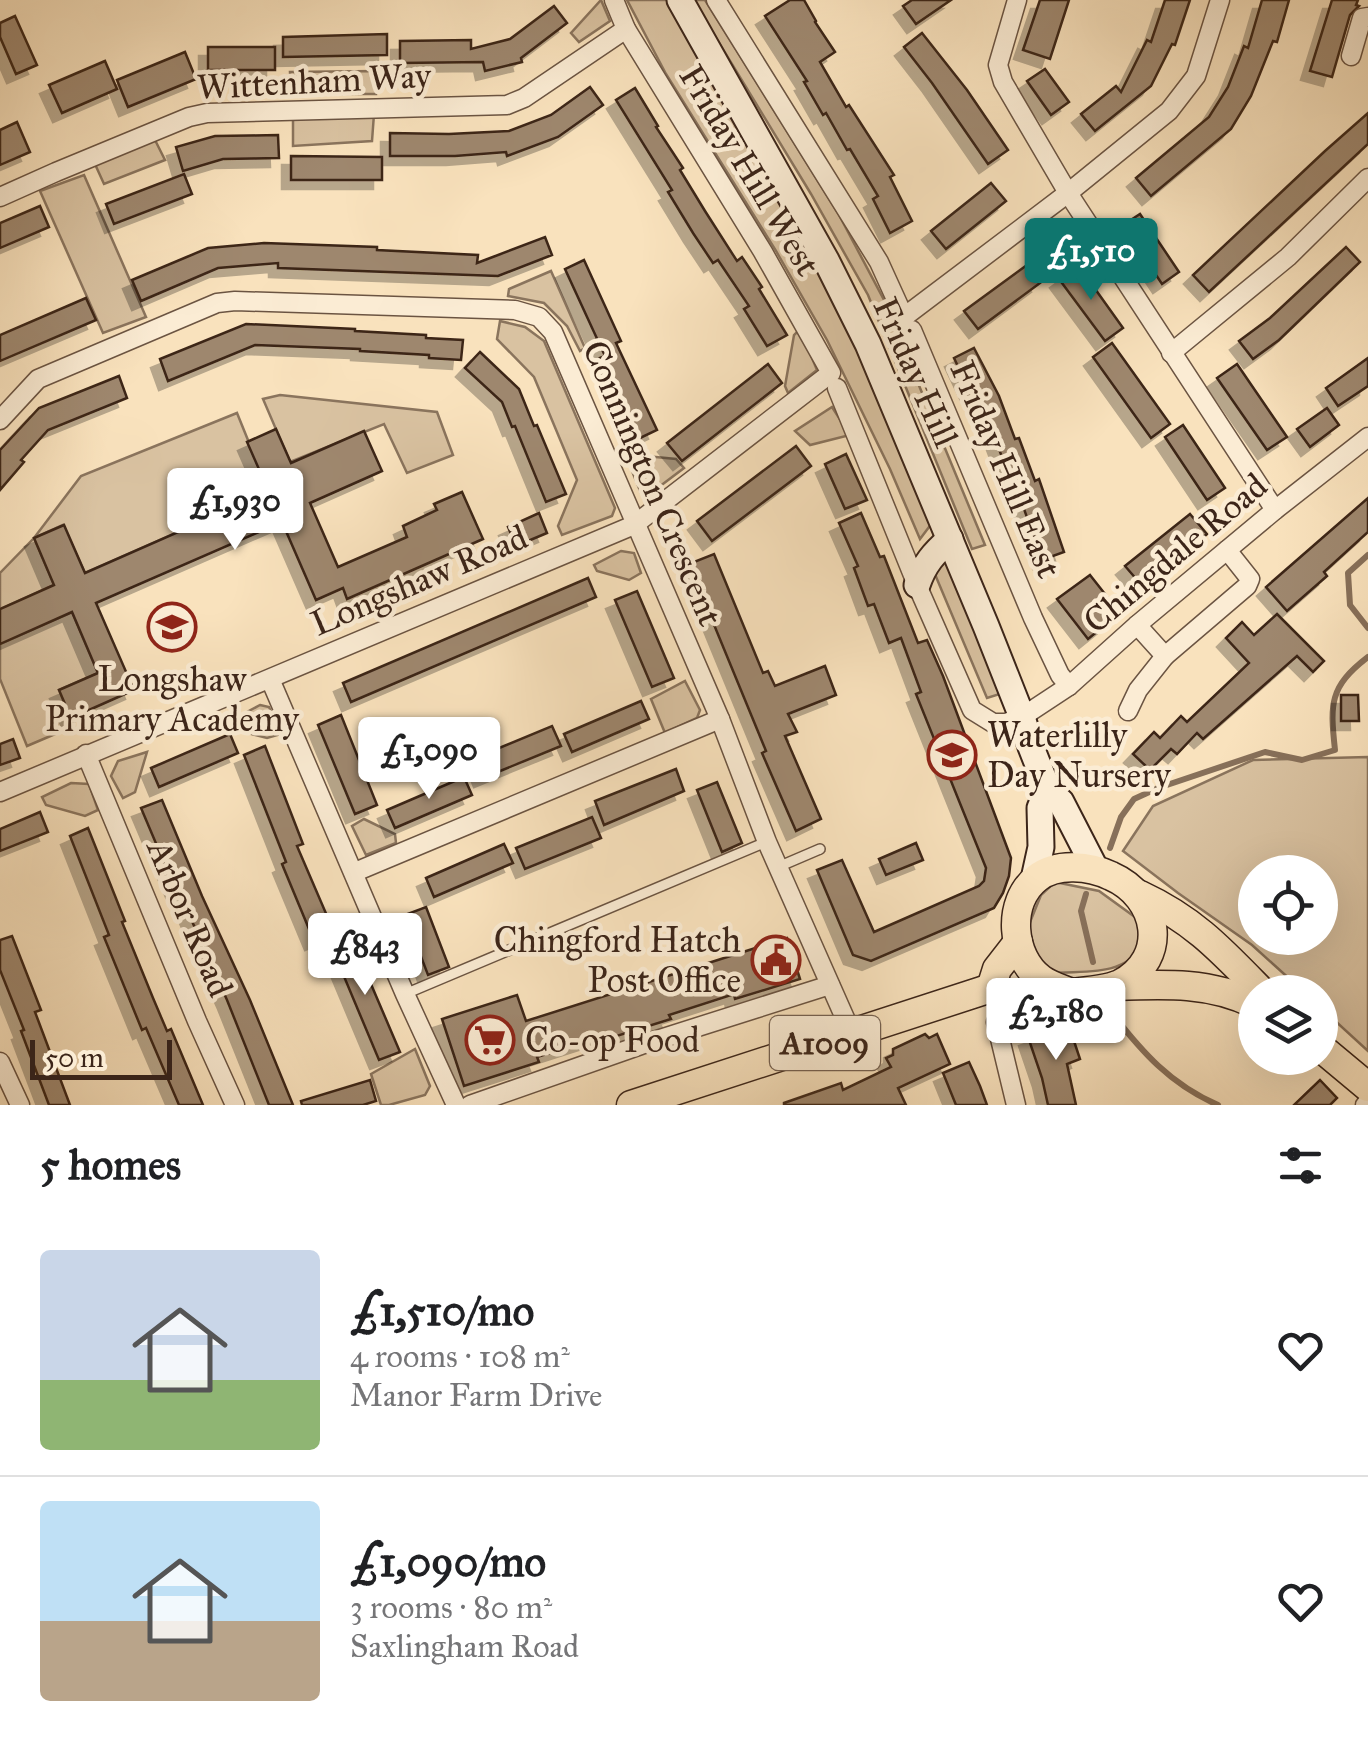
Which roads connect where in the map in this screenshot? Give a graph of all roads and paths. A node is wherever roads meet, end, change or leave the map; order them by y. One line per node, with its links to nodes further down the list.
1 (614, 0): 7 (street, Friday Hill West)
2 (680, 0): 19 (main road, Friday Hill)
3 (716, 0): 12 (street, Friday Hill East)
4 (1017, 0): 10 (street)
5 (1220, 0): 10 (street)
6 (1368, 17): 8 (street)
7 (626, 29): 11 (street, Wittenham Way); 14 (street, Friday Hill West)
8 (1352, 56)
9 (1368, 178): 13 (street)
10 (1068, 193): 12 (street); 13 (street)
11 (0, 198)
12 (908, 323): 25 (street, Friday Hill East)
13 (1171, 353): 17 (street)
14 (834, 380): 18 (street, Longshaw Road); 21 (street, Friday Hill West)
15 (0, 420): 18 (street, Connington Crescent)
16 (1368, 437): 17 (street, Chingdale Road)
17 (1275, 510): 20 (street, Chingdale Road)
18 (634, 525): 24 (street, Longshaw Road); 28 (street, Connington Crescent)
19 (950, 539): 21 (main road); 27 (main road, Friday Hill)
20 (1227, 550): 22 (street, Chingdale Road); 23 (street)
21 (917, 584): 27 (street, Friday Hill West)
22 (1137, 625): 23 (street); 25 (street, Chingdale Road)
23 (1165, 656): 26 (street)
24 (270, 679): 29 (street, Longshaw Road); 35 (street)
25 (1068, 686): 27 (street, Chingdale Road)
26 (1128, 711)
27 (1022, 717): 30 (main road, Friday Hill)
28 (720, 719): 32 (street, Connington Crescent); 35 (street)
29 (86, 754): 31 (street, Longshaw Road); 52 (street, Arbor Road)
30 (1048, 790): 36 (main road, Friday Hill); 37 (main road, Friday Hill)
31 (0, 792)
32 (767, 842): 34 (street, Connington Crescent); 44 (lane)
33 (820, 848): 34 (lane)
34 (778, 867): 41 (street, Connington Crescent)
35 (355, 872): 44 (street)
36 (1105, 874): 37 (main road); 38 (main road)
37 (1034, 880): 39 (main road)
38 (1140, 896): 40 (main road); 43 (main road)
39 (1018, 942): 42 (main road); 43 (main road)
40 (1244, 975)
41 (830, 985): 47 (street, Connington Crescent); 54 (street)
42 (991, 988): 43 (main road, A1009); 47 (main road, A1009)
43 (1095, 989): 45 (main road, A1009)
44 (405, 994): 53 (street)
45 (1238, 997)
46 (996, 1022): 56 (street)
47 (852, 1034): 55 (main road, A1009)
48 (0, 1062): 51 (street)
49 (1338, 1062): 50 (main road)
50 (1368, 1087)
51 (20, 1105)
52 (235, 1105)
53 (456, 1105)
54 (470, 1105)
55 (631, 1105)
56 (1016, 1105)

